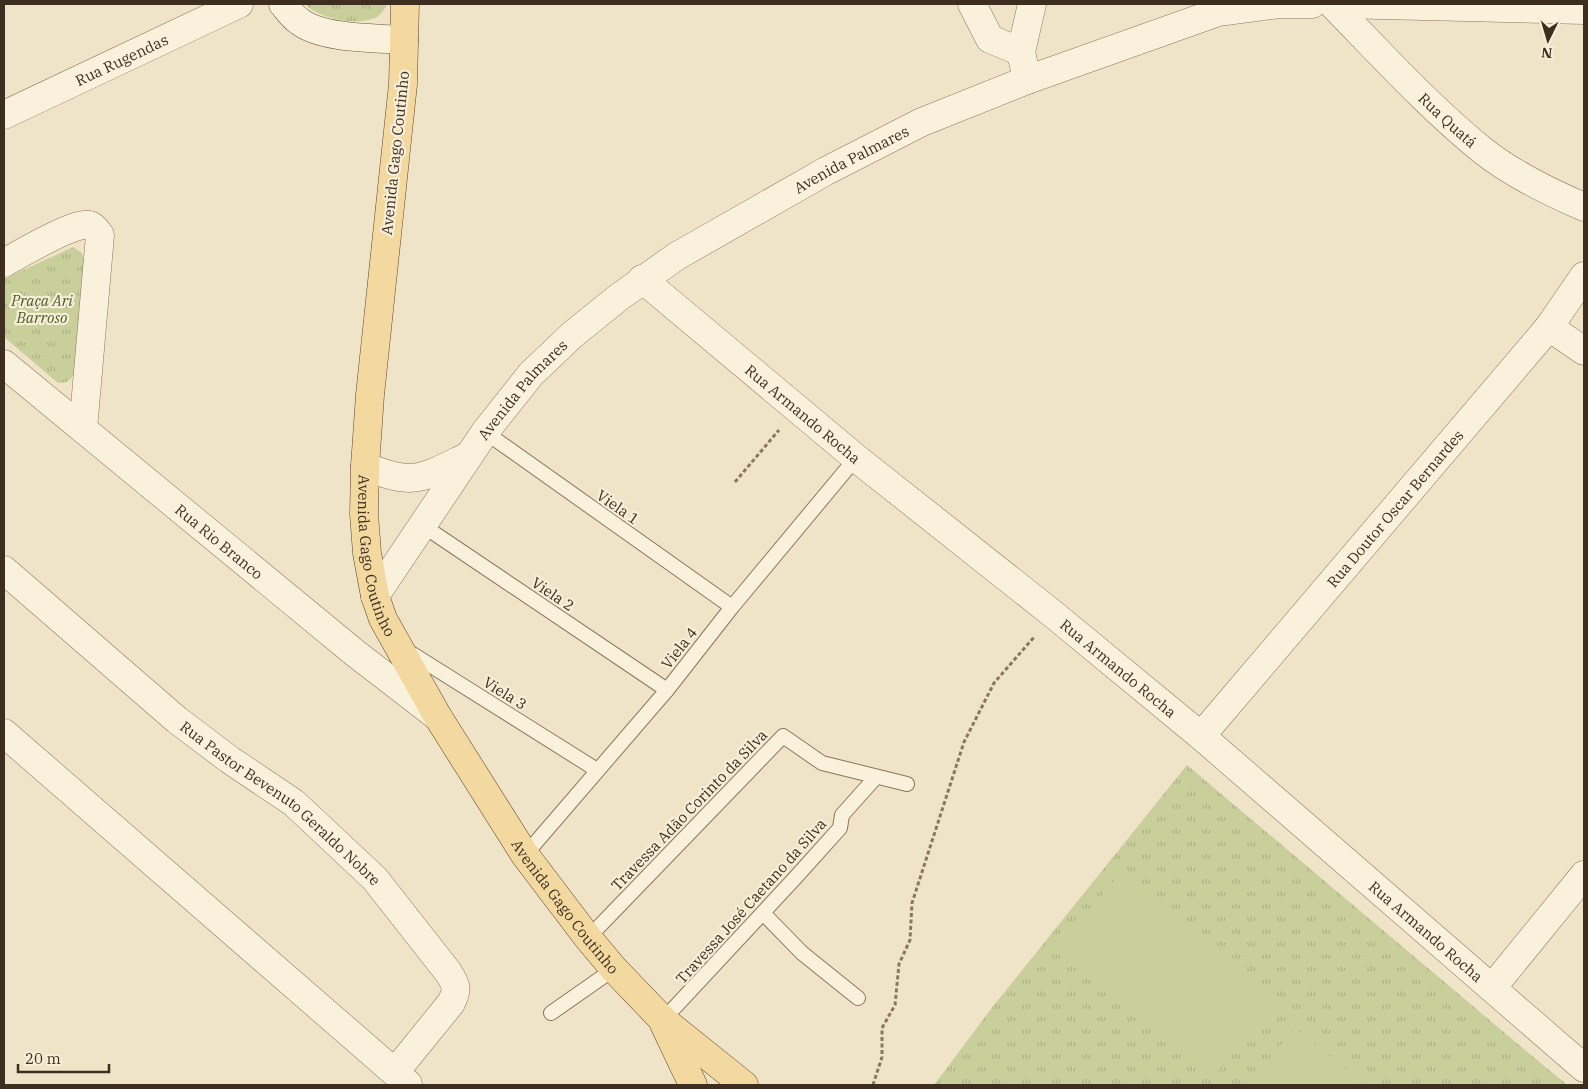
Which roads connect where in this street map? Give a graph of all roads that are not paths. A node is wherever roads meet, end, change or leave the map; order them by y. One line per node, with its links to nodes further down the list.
1 (239, 4): 13 (street, Rua Rugendas)
2 (283, 4): 10 (street)
3 (405, 4): 10 (main road, Avenida Gago Coutinho)
4 (972, 4): 11 (street)
5 (1032, 4): 11 (street)
6 (1312, 4): 12 (street, Avenida Palmares)
7 (1332, 4): 14 (street, Rua Quatá)
8 (1339, 4): 9 (street)
9 (1584, 10)
10 (404, 40): 25 (main road, Avenida Gago Coutinho)
11 (1021, 52): 12 (street)
12 (1027, 80): 17 (street, Avenida Palmares)
13 (4, 116)
14 (1584, 207)
15 (4, 262): 21 (street)
16 (1584, 276): 18 (street, Rua Doutor Oscar Bernardes)
17 (642, 279): 22 (street, Avenida Palmares); 24 (street, Rua Armando Rocha)
18 (1549, 327): 19 (street); 34 (street, Rua Doutor Oscar Bernardes)
19 (1584, 351)
20 (4, 364): 21 (street, Rua Rio Branco)
21 (83, 429): 32 (street, Rua Rio Branco)
22 (485, 432): 23 (street, Avenida Palmares); 29 (lane, Viela 1)
23 (469, 456): 25 (street, Avenida Palmares); 26 (street, Avenida Palmares)
24 (856, 458): 29 (lane, Viela 4); 34 (street, Rua Armando Rocha)
25 (365, 466): 28 (main road, Avenida Gago Coutinho)
26 (422, 525): 28 (street, Avenida Palmares); 31 (lane, Viela 2)
27 (4, 570): 48 (street, Rua Pastor Bevenuto Geraldo Nobre)
28 (375, 596): 30 (main road, Avenida Gago Coutinho)
29 (732, 607): 31 (lane, Viela 4)
30 (395, 642): 32 (main road, Avenida Gago Coutinho); 35 (lane, Viela 3)
31 (666, 690): 35 (lane, Viela 4)
32 (438, 717): 38 (main road, Avenida Gago Coutinho)
33 (4, 733): 48 (street)
34 (1200, 736): 43 (street, Rua Armando Rocha)
35 (598, 770): 38 (lane, Viela 4)
36 (876, 777): 37 (lane, Travessa Adão Corinto da Silva); 40 (lane, Travessa José Caetano da Silva); 41 (lane, Travessa Adão Corinto da Silva)
37 (907, 784)
38 (525, 854): 41 (main road, Avenida Gago Coutinho)
39 (1584, 875): 43 (street)
40 (763, 913): 44 (lane); 46 (lane, Travessa José Caetano da Silva)
41 (588, 938): 42 (main road, Avenida Gago Coutinho)
42 (614, 969): 45 (lane); 46 (main road, Avenida Gago Coutinho)
43 (1492, 988): 47 (street, Rua Armando Rocha)
44 (858, 998)
45 (551, 1013)
46 (663, 1020): 49 (main road, Avenida Gago Coutinho); 50 (main road, Avenida Gago Coutinho)
47 (1584, 1068)
48 (402, 1079)
49 (691, 1084)
50 (744, 1085)

